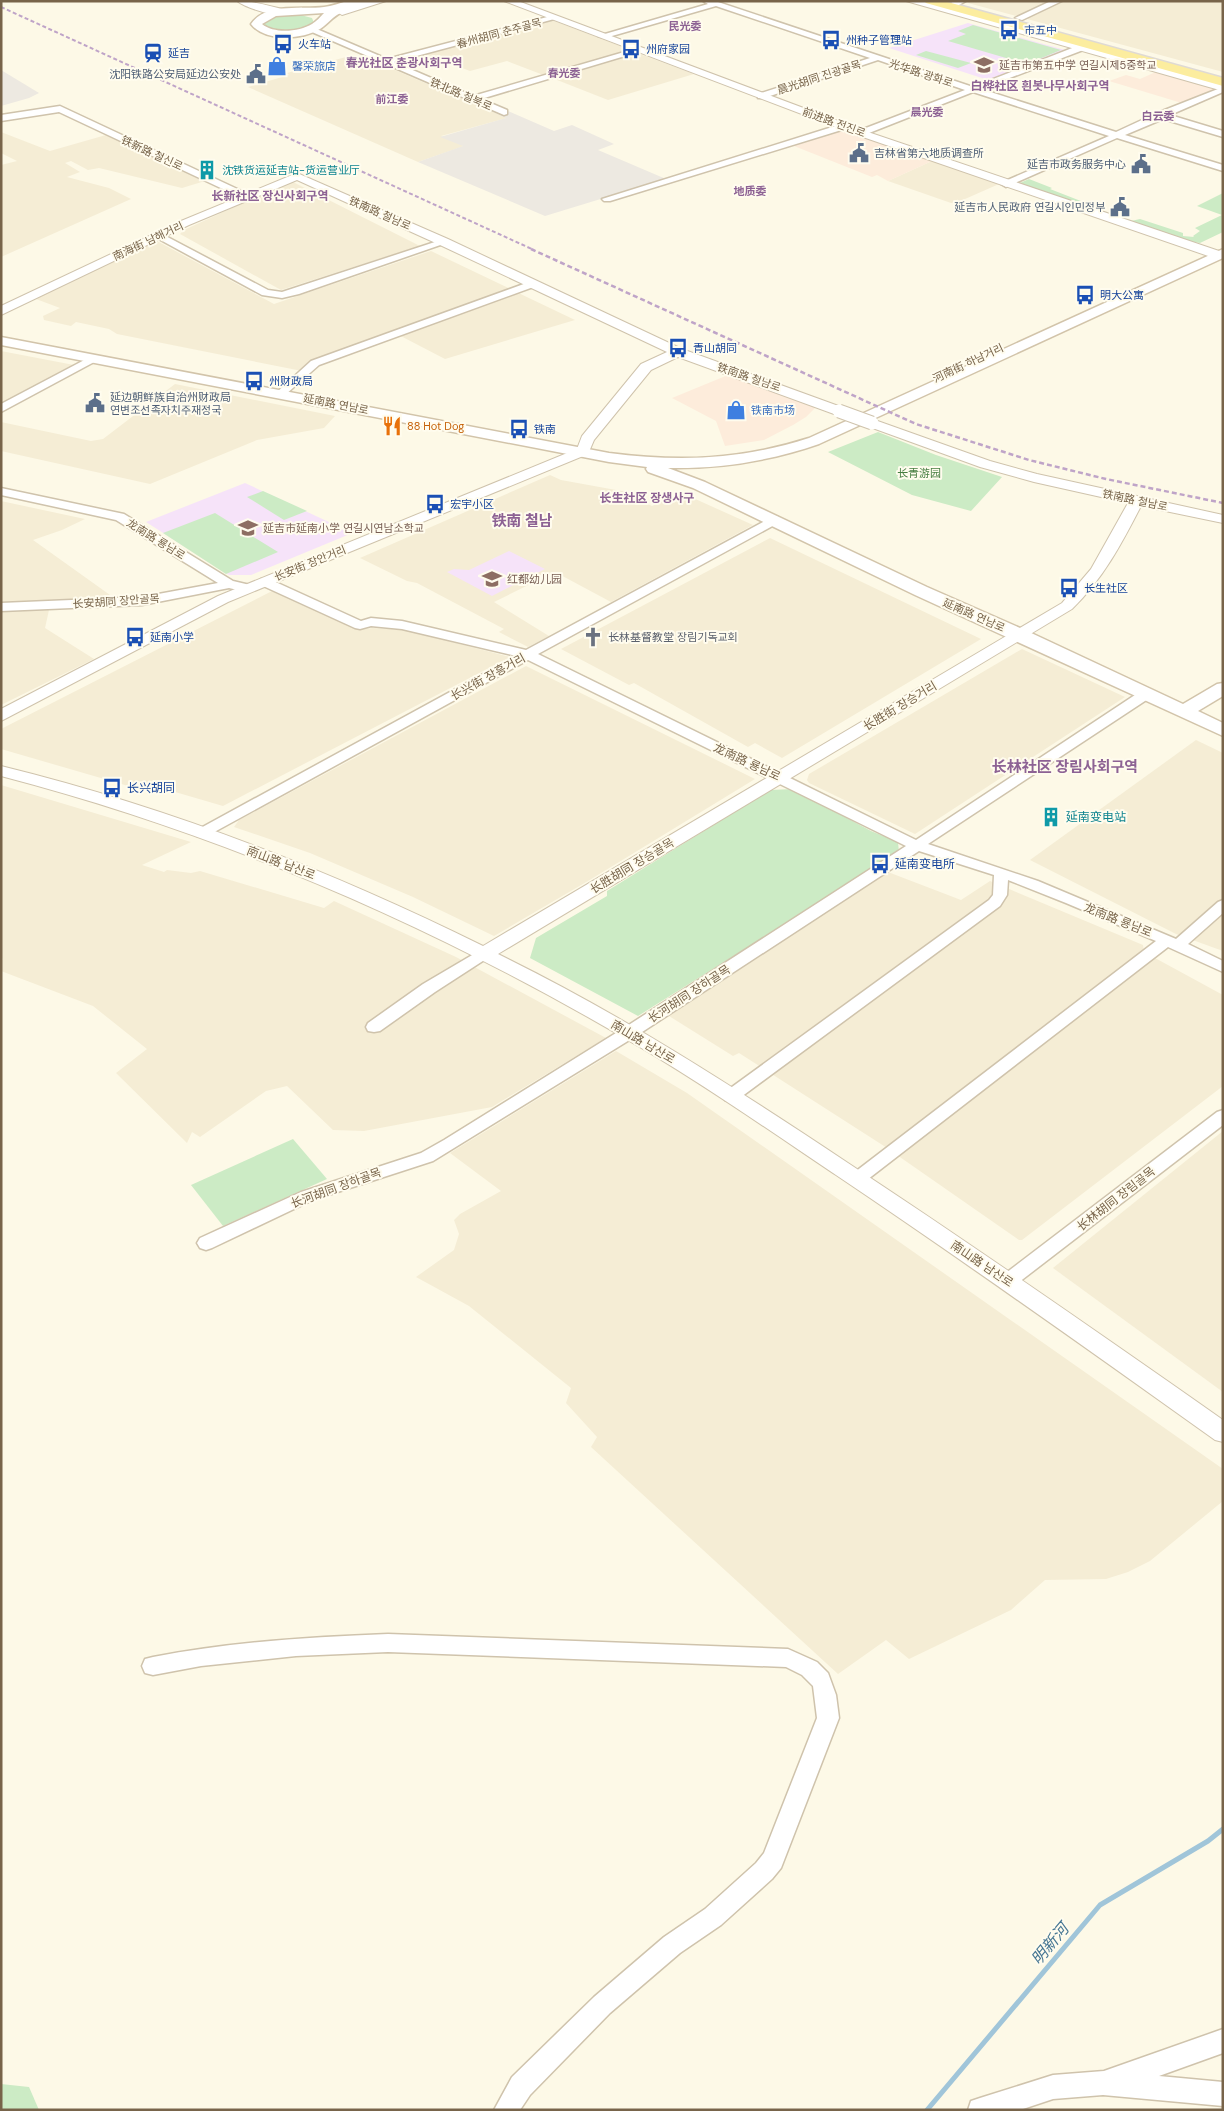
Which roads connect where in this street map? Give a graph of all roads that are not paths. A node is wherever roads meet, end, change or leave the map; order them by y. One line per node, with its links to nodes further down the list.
1 (242, 1): 15 (street)
2 (348, 1): 16 (street)
3 (360, 1): 16 (main road)
4 (369, 1): 17 (main road)
5 (381, 1): 17 (street)
6 (509, 1): 18 (street, 前进路 전진로)
7 (707, 1): 13 (street, 光华路 광화로)
8 (911, 1): 22 (street)
9 (930, 1): 22 (main road)
10 (1058, 1): 19 (street)
11 (955, 2): 19 (street); 26 (main road)
12 (740, 3): 14 (street)
13 (716, 4): 14 (street, 光华路 광화로); 21 (street)
14 (726, 8): 24 (street, 光华路 광화로)
15 (259, 12): 16 (main road); 20 (main road)
16 (305, 12): 17 (main road)
17 (324, 17): 20 (main road)
18 (554, 18): 21 (street, 前进路 전진로); 25 (street, 春州胡同 춘주골목)
19 (1019, 18): 26 (street)
20 (309, 29): 25 (street, 铁北路 철북로)
21 (602, 36): 23 (street, 前进路 전진로)
22 (1084, 47): 27 (main road); 28 (street); 29 (street)
23 (641, 50): 30 (street, 前进路 전진로); 31 (street)
24 (878, 58): 28 (street, 光华路 광화로); 30 (street, 晨光胡同 진광골목)
25 (386, 62): 31 (street, 铁北路 철북로)
26 (1223, 76)
27 (1223, 82)
28 (972, 89): 36 (street); 38 (street, 光华路 광화로)
29 (1223, 89): 33 (street)
30 (761, 96): 35 (street, 前进路 전진로)
31 (472, 99): 32 (street, 铁北路 철북로)
32 (504, 112)
33 (1160, 115): 37 (street); 38 (street)
34 (1, 118): 42 (street, 铁新路 철신로)
35 (845, 126): 36 (street, 前进路 전진로); 43 (street)
36 (861, 133): 41 (street, 前进路 전진로)
37 (1223, 134)
38 (1115, 135): 39 (street, 光华路 광화로); 41 (street)
39 (1223, 168)
40 (297, 176): 42 (street, 南海街 남해거리); 45 (street, 铁南路 철남로)
41 (1006, 184): 46 (street, 前进路 전진로)
42 (245, 196): 44 (street, 南海街 남해거리)
43 (607, 199)
44 (158, 235): 45 (street); 48 (street, 南海街 남해거리)
45 (444, 242): 47 (street, 铁南路 철남로)
46 (1217, 250): 56 (main road, 河南街 하남거리)
47 (532, 284): 50 (street, 铁南路 철남로); 52 (street)
48 (1, 311)
49 (1, 341): 51 (main road, 延南路 연남로)
50 (677, 352): 54 (street); 59 (street, 铁南路 철남로, bridge)
51 (92, 359): 52 (main road, 延南路 연남로); 53 (street)
52 (281, 393): 54 (main road, 延南路 연남로)
53 (1, 409)
54 (583, 451): 55 (main road, 延南路 연남로); 56 (main road, 延南路 연남로); 62 (street, 长安街 장안거리)
55 (613, 458): 56 (main road, 延南路 연남로); 58 (main road, 延南路 연남로)
56 (712, 459): 58 (main road)
57 (1, 491): 63 (street, 龙南路 룡남로)
58 (727, 498): 61 (main road, 延南路 연남로)
59 (1137, 500): 60 (street, 铁南路 철남로); 66 (street, 长胜街 장승거리)
60 (1223, 519)
61 (774, 520): 66 (main road, 延南路 연남로); 67 (street, 长兴街 장흥거리)
62 (265, 582): 64 (street, 长安街 장안거리); 67 (street, 龙南路 룡남로)
63 (228, 584): 64 (street, 龙南路 룡남로); 65 (street, 长安胡同 장안골목)
64 (246, 588): 72 (street, 长安街 장안거리)
65 (1, 607)
66 (1021, 635): 69 (main road, 延南路 연남로); 75 (street, 长胜街 장승거리)
67 (529, 655): 75 (street, 龙南路 룡남로); 76 (street, 长兴街 장흥거리)
68 (1223, 688): 71 (main road)
69 (1146, 694): 71 (main road, 延南路 연남로); 77 (street, 长河胡同 장하골목)
70 (1223, 703): 71 (main road)
71 (1190, 715): 73 (main road, 延南路 연남로)
72 (1, 716)
73 (1223, 730)
74 (1, 770): 76 (street, 南山路 남산로)
75 (780, 777): 77 (street, 龙南路 룡남로); 81 (street, 长胜胡同 장승골목)
76 (202, 833): 81 (street, 南山路 남산로)
77 (915, 846): 78 (street, 龙南路 룡남로); 84 (street, 长河胡同 장하골목)
78 (1001, 874): 80 (street, 龙南路 룡남로); 85 (street)
79 (1223, 906): 80 (street)
80 (1172, 942): 82 (street, 龙南路 룡남로); 87 (street)
81 (484, 954): 83 (street); 84 (street, 南山路 남산로)
82 (1223, 967)
83 (374, 1026)
84 (630, 1032): 85 (street, 南山路 남산로); 88 (street, 长河胡同 장하골목)
85 (731, 1096): 87 (street, 南山路 남산로)
86 (1223, 1116): 89 (street, 长林胡同 장림골목)
87 (857, 1179): 89 (street, 南山路 남산로)
88 (206, 1243)
89 (1008, 1281): 90 (street, 南山路 남산로)
90 (1223, 1433)
91 (152, 1666): 95 (street)
92 (1223, 2041): 93 (street)
93 (1103, 2083): 94 (street); 96 (street)
94 (1223, 2094)
95 (506, 2110)
96 (980, 2110)

